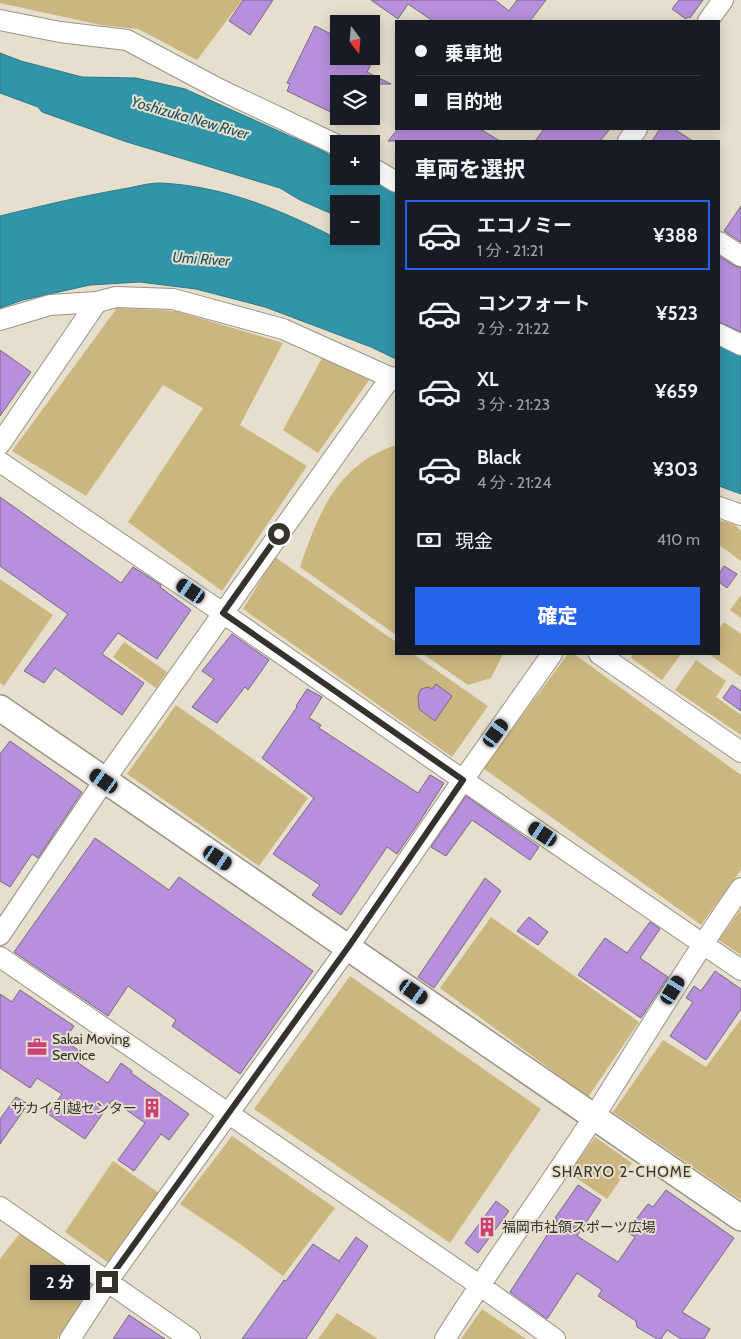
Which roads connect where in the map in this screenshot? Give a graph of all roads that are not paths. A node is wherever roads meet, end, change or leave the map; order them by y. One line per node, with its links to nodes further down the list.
1 (722, 0): 3 (street)
2 (0, 20): 4 (street)
3 (709, 20)
4 (330, 142)
5 (380, 172): 6 (street)
6 (395, 181)
7 (720, 243): 8 (street)
8 (741, 256)
9 (97, 302): 10 (street); 13 (street); 14 (street)
10 (0, 320)
11 (720, 334): 12 (street)
12 (741, 345)
13 (393, 379): 18 (street)
14 (0, 444)
15 (0, 462): 18 (street)
16 (720, 507): 17 (street)
17 (741, 515)
18 (223, 613): 23 (street); 24 (street)
19 (551, 655): 23 (street)
20 (599, 655): 22 (street)
21 (0, 708): 24 (street)
22 (741, 752)
23 (463, 780): 27 (street); 28 (street)
24 (104, 781): 26 (street); 28 (street)
25 (741, 888): 27 (street)
26 (0, 935)
27 (703, 942): 30 (street); 32 (street)
28 (349, 946): 31 (street); 32 (street)
29 (0, 957): 31 (street)
30 (741, 970)
31 (228, 1113): 35 (street); 36 (street)
32 (594, 1116): 34 (street); 36 (street)
33 (0, 1207): 35 (street)
34 (741, 1218)
35 (107, 1282): 37 (street); 38 (street)
36 (479, 1285): 39 (street); 40 (street)
37 (70, 1339)
38 (190, 1339)
39 (445, 1339)
40 (556, 1339)

